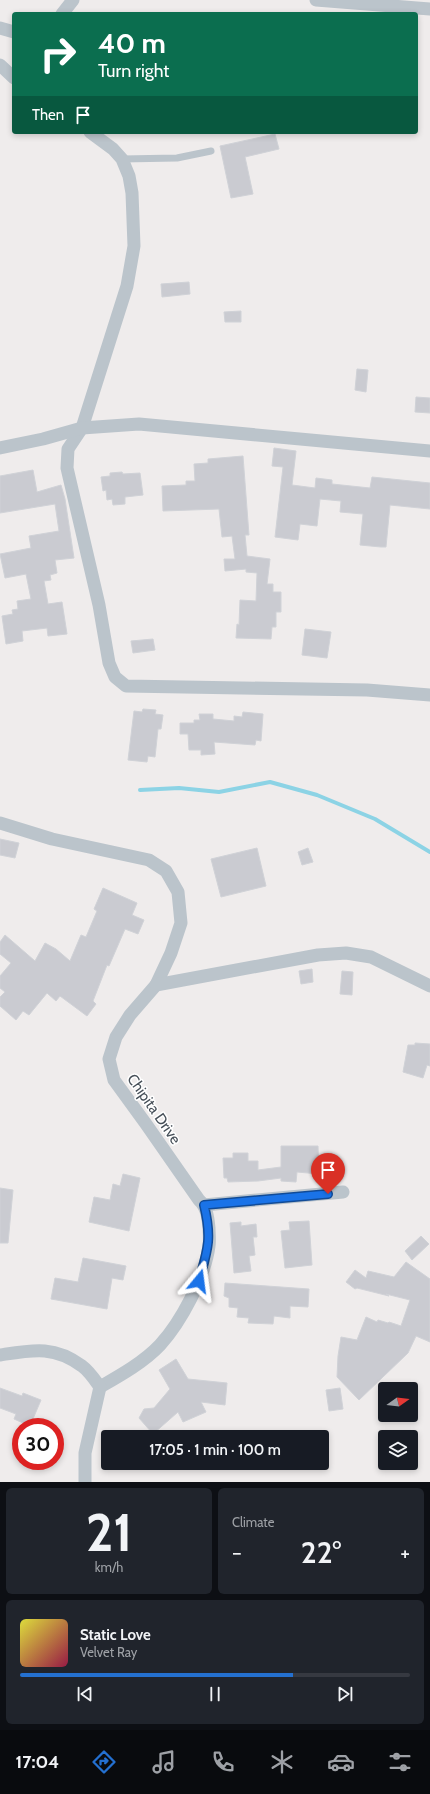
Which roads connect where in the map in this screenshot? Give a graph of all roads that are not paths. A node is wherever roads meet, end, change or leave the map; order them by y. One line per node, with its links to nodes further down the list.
1 (73, 0): 4 (street)
2 (316, 0): 3 (street)
3 (430, 9)
4 (64, 12)
5 (0, 28): 6 (street)
6 (12, 31)
7 (0, 65): 8 (street)
8 (12, 76)
9 (93, 134): 11 (street)
10 (211, 151): 11 (lane)
11 (122, 159): 12 (street)
12 (82, 428): 13 (street); 14 (street); 15 (street)
13 (0, 448)
14 (430, 451)
15 (430, 695)
16 (0, 823): 17 (street, Chipita Drive)
17 (156, 985): 18 (street); 20 (street, Chipita Drive)
18 (430, 986)
19 (343, 1192): 20 (street)
20 (204, 1205): 22 (street, Chipita Drive)
21 (0, 1356): 22 (street)
22 (100, 1387): 23 (street)
23 (85, 1482)

